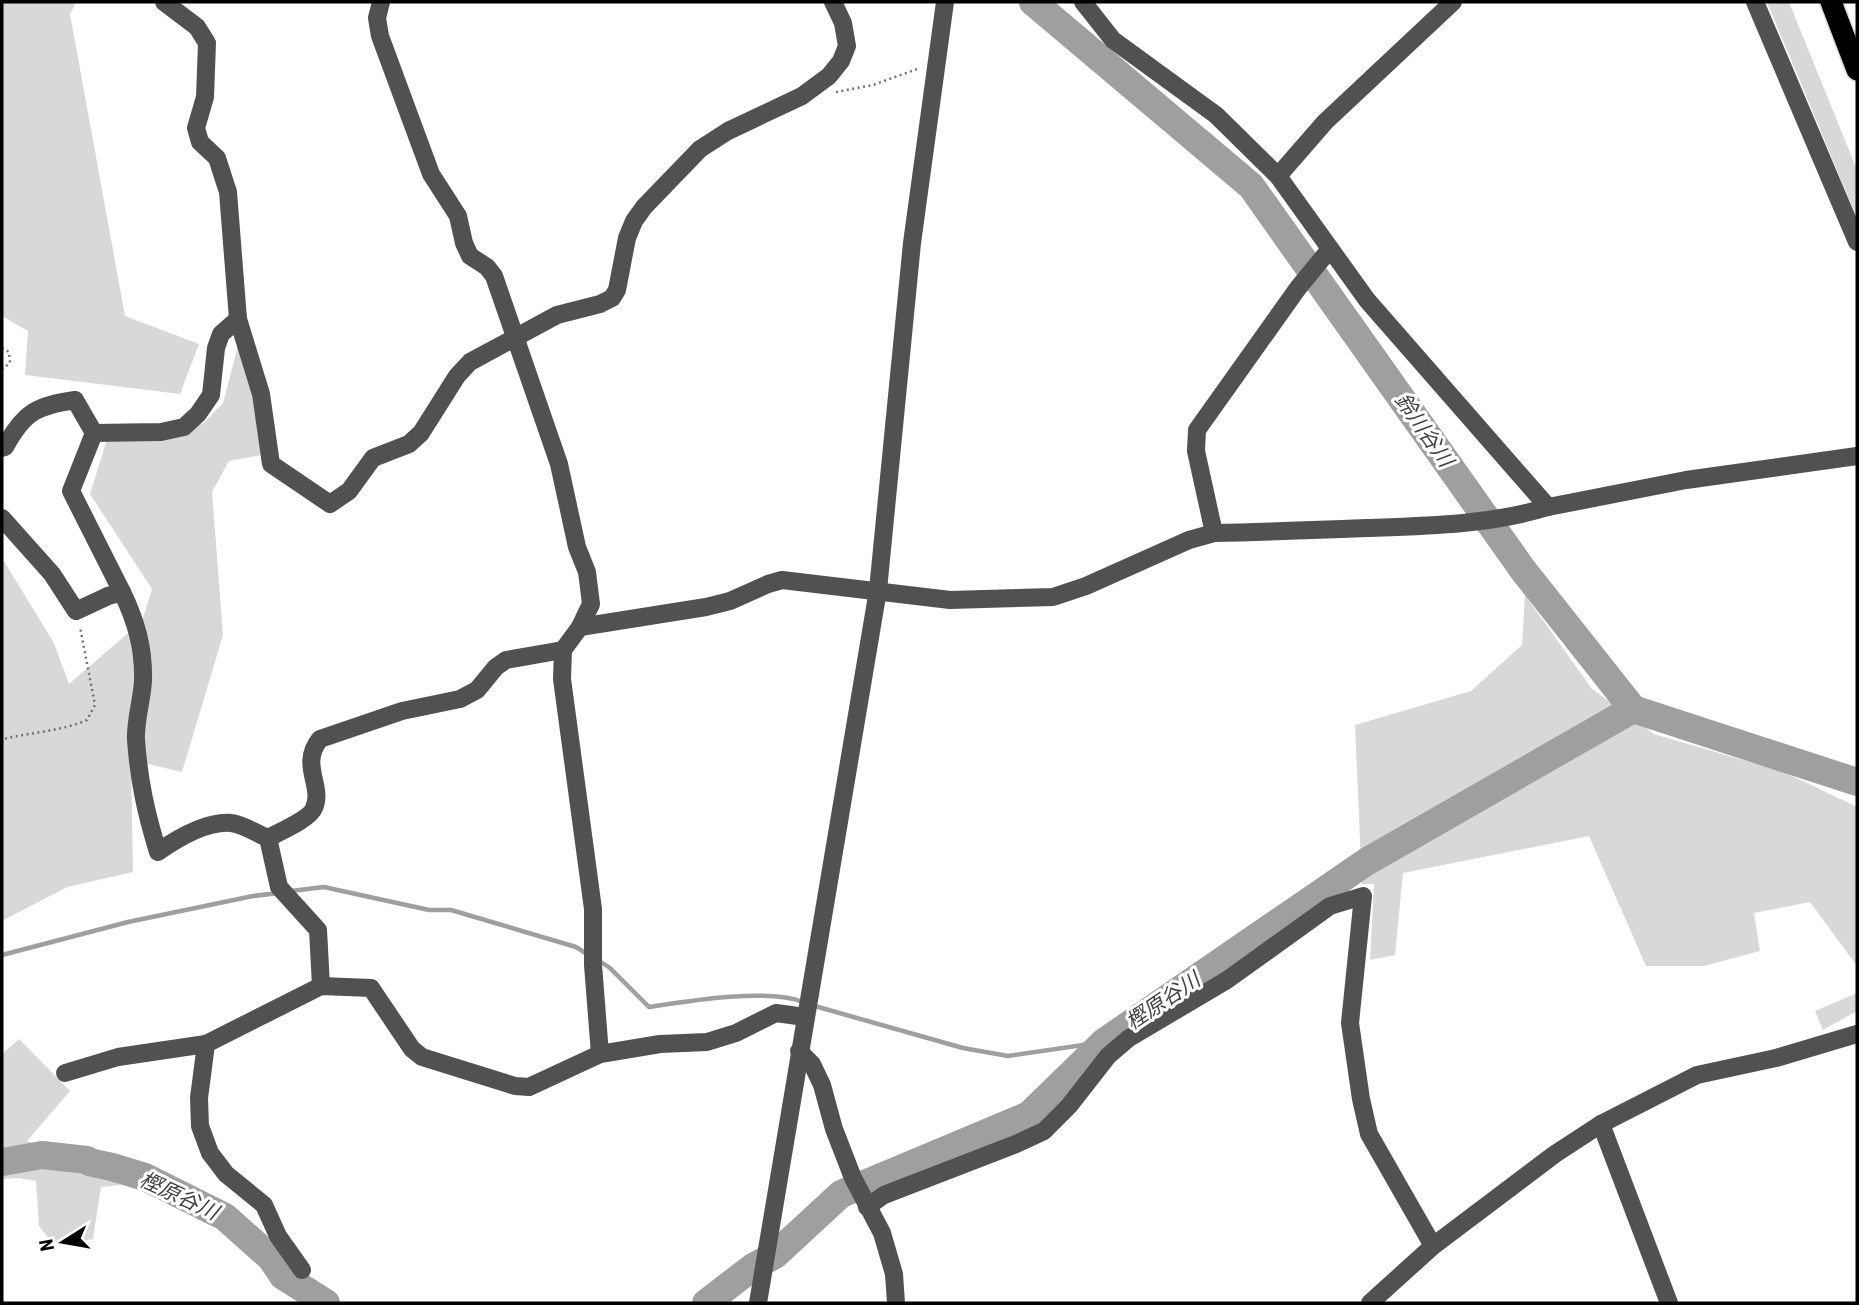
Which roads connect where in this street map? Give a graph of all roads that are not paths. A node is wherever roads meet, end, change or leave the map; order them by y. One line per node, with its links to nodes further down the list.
1 (164, 2): 13 (street)
2 (381, 2): 14 (street)
3 (833, 2): 14 (street)
4 (945, 2): 21 (street)
5 (1083, 2): 10 (street)
6 (1452, 2): 10 (street)
7 (1755, 2): 11 (street)
8 (1831, 2): 9 (highway)
9 (1857, 70)
10 (1278, 176): 12 (street)
11 (1857, 242)
12 (1325, 254): 18 (street); 20 (street)
13 (237, 319): 14 (street); 15 (street)
14 (517, 338): 23 (street)
15 (94, 433): 16 (street); 22 (street)
16 (2, 448)
17 (1857, 456): 18 (street)
18 (1548, 507): 20 (street)
19 (2, 518): 22 (street)
20 (1214, 533): 21 (street)
21 (878, 590): 23 (street); 27 (street)
22 (122, 592): 25 (street)
23 (580, 627): 24 (street)
24 (563, 650): 25 (street); 31 (street)
25 (268, 838): 26 (street)
26 (321, 986): 29 (street); 31 (street)
27 (806, 1008): 30 (street); 31 (street)
28 (1857, 1034): 33 (street)
29 (206, 1044): 32 (street); 36 (street)
30 (799, 1051): 34 (street); 37 (street)
31 (600, 1054)
32 (65, 1073)
33 (1601, 1124): 35 (street); 40 (street)
34 (865, 1204): 35 (street); 38 (street)
35 (1433, 1246): 39 (street)
36 (302, 1270)
37 (758, 1303)
38 (896, 1303)
39 (1370, 1303)
40 (1669, 1303)

